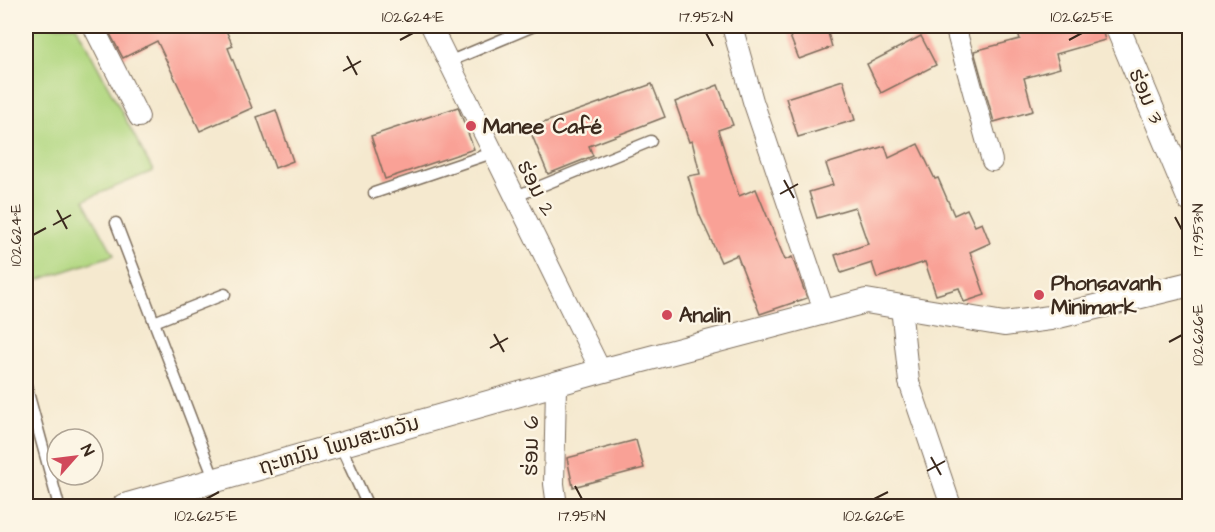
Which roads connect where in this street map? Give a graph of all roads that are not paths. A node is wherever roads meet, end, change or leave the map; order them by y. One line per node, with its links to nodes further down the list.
1 (93, 26): 8 (street)
2 (431, 26): 7 (street, ຮ່ອມ 2)
3 (534, 26): 7 (lane)
4 (732, 26): 19 (street)
5 (955, 26): 11 (street)
6 (1117, 26): 14 (street, ຮ່ອມ 3)
7 (448, 62): 10 (street, ຮ່ອມ 2)
8 (139, 117)
9 (651, 141): 13 (lane)
10 (492, 153): 12 (lane); 13 (street, ຮ່ອມ 2)
11 (992, 161)
12 (374, 193)
13 (514, 197): 21 (street, ຮ່ອມ 2)
14 (1190, 200)
15 (116, 223): 20 (lane)
16 (1190, 284): 18 (street, ຖະຫນົນ ໂພນສະຫວັນ)
17 (225, 294): 20 (lane)
18 (901, 307): 19 (street, ຖະຫນົນ ໂພນສະຫວັນ); 31 (street)
19 (824, 311): 21 (street, ຖະຫນົນ ໂພນສະຫວັນ)
20 (154, 322): 25 (lane)
21 (602, 371): 23 (street, ຖະຫນົນ ໂພນສະຫວັນ)
22 (26, 385): 27 (lane)
23 (556, 386): 24 (street, ຖະຫນົນ ໂພນສະຫວັນ); 30 (street, ຮ່ອມ 6)
24 (340, 445): 25 (street, ຖະຫນົນ ໂພນສະຫວັນ); 29 (lane)
25 (215, 481): 26 (street, ຖະຫນົນ ໂພນສະຫວັນ)
26 (174, 500): 28 (street, ຖະຫນົນ ໂພນສະຫວັນ)
27 (59, 507)
28 (124, 507)
29 (368, 507)
30 (557, 507)
31 (951, 507)

